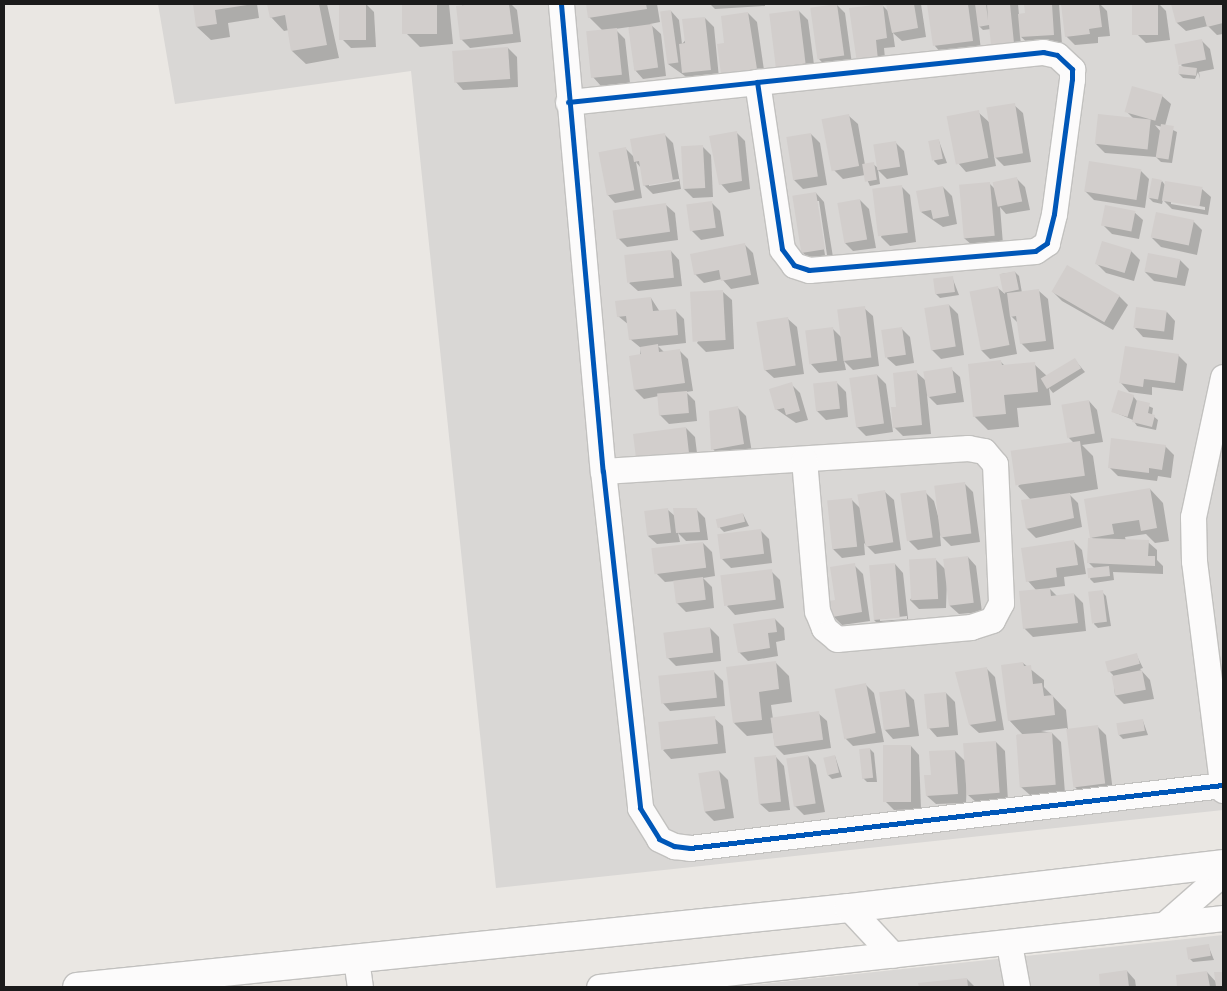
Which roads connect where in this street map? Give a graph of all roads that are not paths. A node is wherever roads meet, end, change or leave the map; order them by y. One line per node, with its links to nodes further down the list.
1 (560, 4): 3 (street)
2 (758, 82): 2 (street); 3 (street)
3 (568, 102): 6 (street)
4 (1223, 377): 7 (street)
5 (804, 460): 5 (street); 6 (street)
6 (603, 471): 7 (street)
7 (1223, 787)
8 (1223, 864): 10 (street)
9 (1223, 874): 12 (street)
10 (849, 908): 14 (street); 15 (street)
11 (1223, 918): 12 (street)
12 (1164, 924): 13 (street)
13 (1009, 944): 14 (street); 19 (street)
14 (893, 955): 18 (street)
15 (356, 959): 16 (street); 17 (street)
16 (77, 987)
17 (360, 987)
18 (599, 987)
19 (1017, 987)

